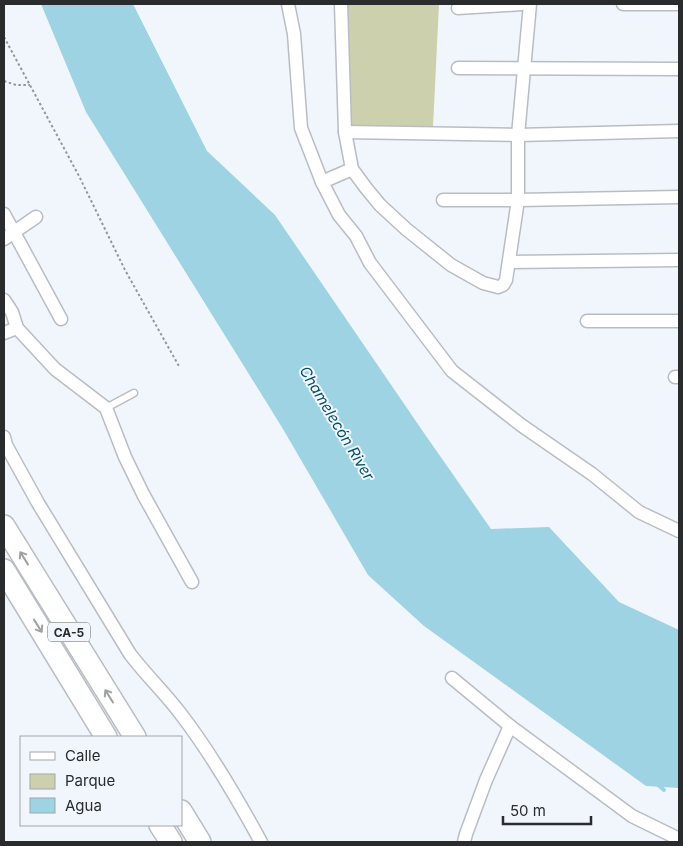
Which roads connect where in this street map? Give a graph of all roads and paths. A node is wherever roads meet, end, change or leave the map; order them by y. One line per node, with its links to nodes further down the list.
1 (288, 4): 18 (street)
2 (341, 4): 15 (street)
3 (522, 4): 7 (street)
4 (530, 4): 10 (street)
5 (623, 4): 6 (street)
6 (679, 4)
7 (458, 8)
8 (4, 37): 13 (path)
9 (458, 68): 10 (street)
10 (524, 69): 11 (street); 16 (street)
11 (679, 69)
12 (4, 80): 13 (path)
13 (30, 85): 34 (path)
14 (679, 131): 16 (street)
15 (345, 132): 16 (street); 17 (street)
16 (518, 135): 21 (street)
17 (352, 169): 18 (street); 27 (street)
18 (322, 182): 39 (street)
19 (679, 197): 21 (street)
20 (443, 200): 21 (street)
21 (518, 200): 27 (street)
22 (4, 214): 24 (street)
23 (36, 218): 24 (street)
24 (15, 232): 25 (street); 29 (street)
25 (4, 240)
26 (679, 260): 27 (street)
27 (510, 262)
28 (4, 300): 32 (street)
29 (61, 319)
30 (587, 320): 31 (street)
31 (679, 321)
32 (17, 328): 33 (street); 36 (street)
33 (4, 334)
34 (180, 368)
35 (134, 393): 36 (lane)
36 (106, 408): 41 (street)
37 (4, 437): 51 (street)
38 (4, 526): 45 (highway, CA-5, one-way to 38)
39 (679, 531)
40 (4, 570): 44 (highway, CA-5, one-way to 44)
41 (192, 582)
42 (452, 678): 43 (street)
43 (510, 726): 48 (street); 52 (street)
44 (105, 736)
45 (134, 736)
46 (182, 813): 50 (highway)
47 (161, 826): 49 (highway)
48 (679, 839)
49 (171, 842)
50 (200, 842)
51 (261, 842)
52 (464, 842)

